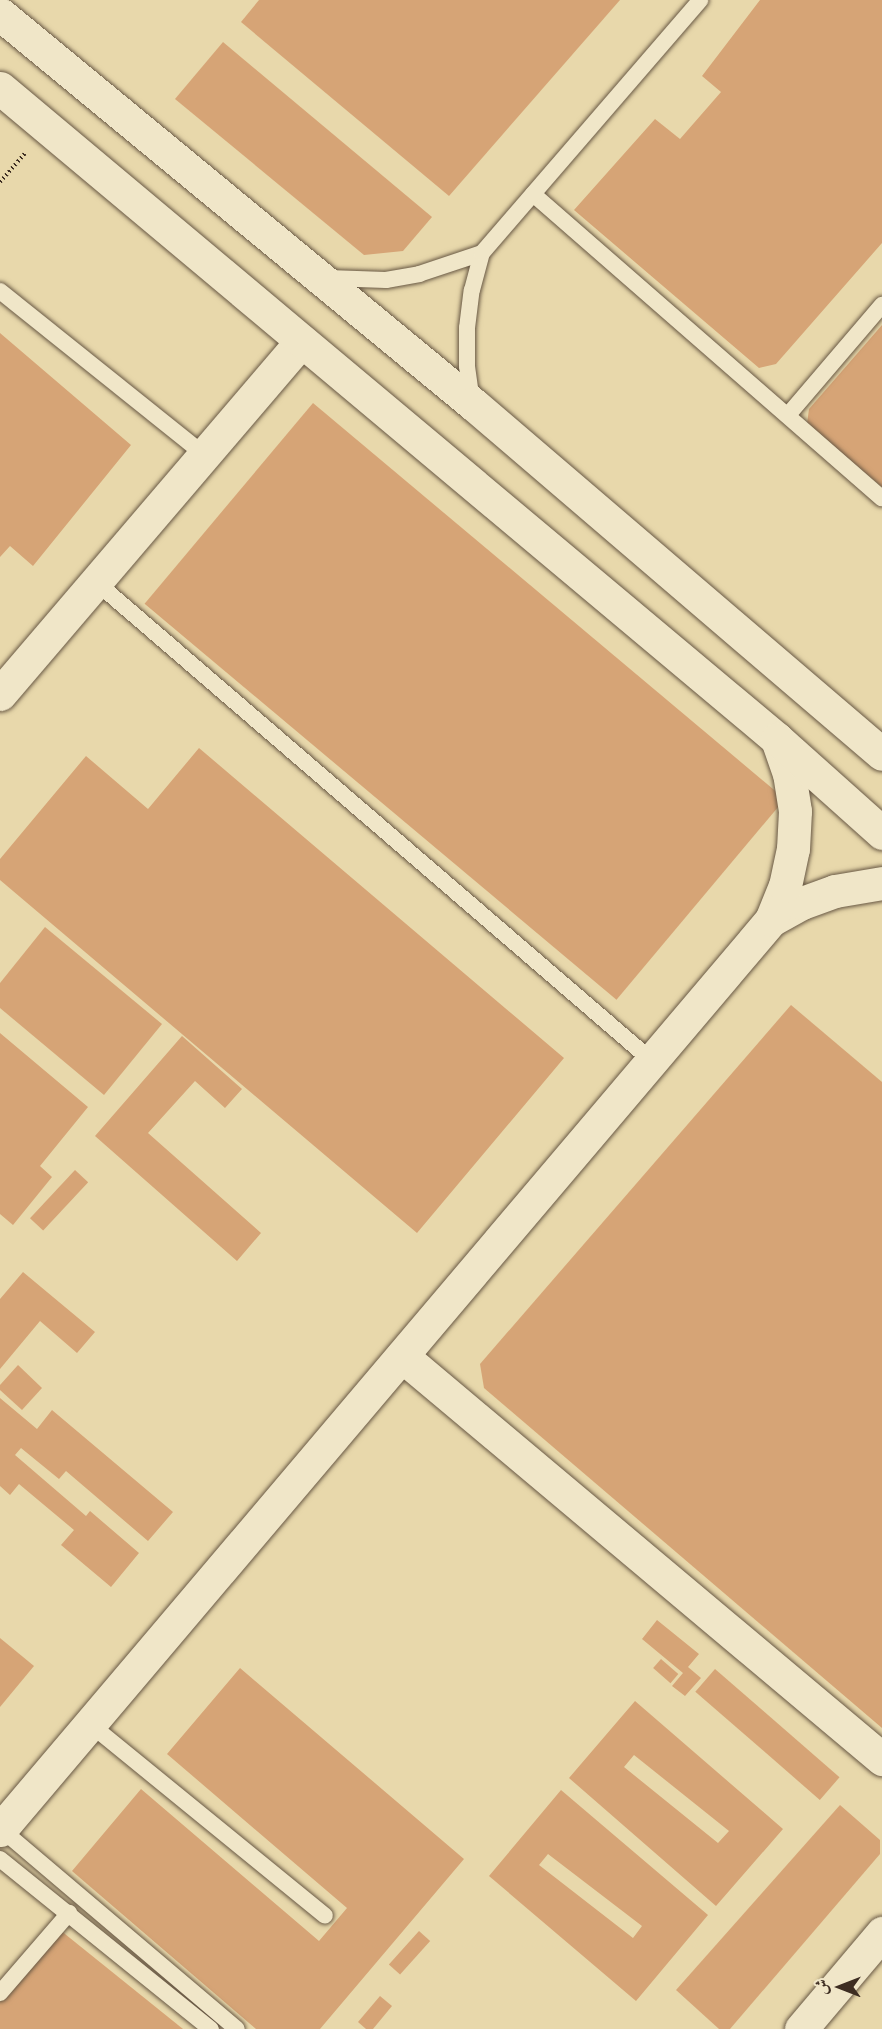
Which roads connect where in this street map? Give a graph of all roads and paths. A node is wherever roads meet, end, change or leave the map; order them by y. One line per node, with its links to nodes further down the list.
1 (700, 0): 4 (lane)
2 (0, 14): 6 (street)
3 (4, 100): 9 (street)
4 (533, 194): 5 (lane); 11 (lane)
5 (482, 254): 6 (lane); 10 (lane)
6 (320, 278): 10 (street)
7 (0, 291): 12 (lane)
8 (882, 305): 11 (lane)
9 (301, 341): 12 (street); 16 (street)
10 (472, 404): 17 (street)
11 (788, 415): 13 (lane)
12 (205, 455): 14 (street)
13 (882, 498)
14 (96, 582): 15 (street); 21 (lane)
15 (0, 694)
16 (777, 738): 18 (street); 20 (street)
17 (882, 754)
18 (882, 833)
19 (882, 883): 20 (street)
20 (771, 920): 21 (street)
21 (651, 1060): 22 (street)
22 (402, 1356): 23 (street); 24 (street)
23 (90, 1724): 25 (street); 27 (lane)
24 (882, 1759)
25 (0, 1839): 26 (lane); 31 (lane)
26 (69, 1913): 29 (lane); 30 (lane)
27 (325, 1916)
28 (882, 1933): 32 (street)
29 (0, 1993)
30 (211, 2029)
31 (237, 2029)
32 (801, 2029)

